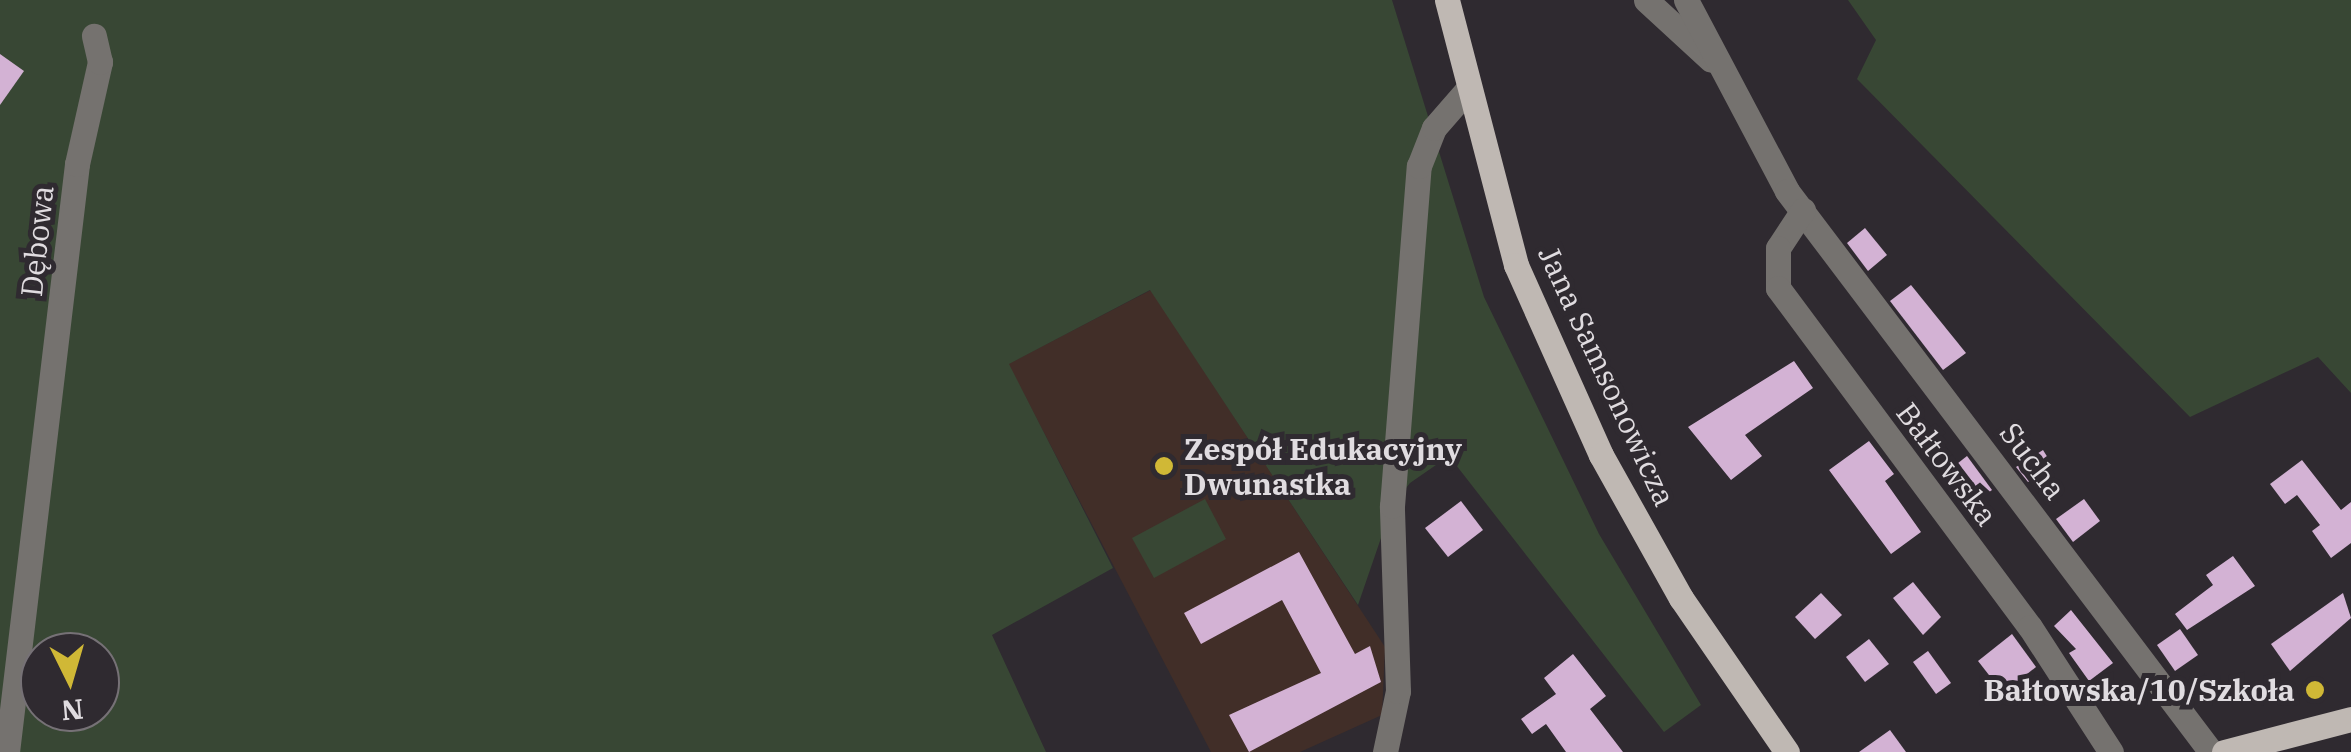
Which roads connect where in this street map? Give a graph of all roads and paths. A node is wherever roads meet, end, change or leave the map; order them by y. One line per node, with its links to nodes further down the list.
1 (1447, 0): 6 (main road, Jana Samsonowicza)
2 (1646, 0): 5 (street)
3 (1686, 0): 5 (street)
4 (94, 36): 10 (street, Dębowa)
5 (1728, 84): 7 (street, Sucha)
6 (1468, 88): 9 (main road, Jana Samsonowicza); 11 (street)
7 (1804, 210): 12 (street, Bałtowska); 13 (street, Sucha)
8 (2348, 724): 14 (main road)
9 (1787, 750)
10 (8, 752)
11 (1385, 752)
12 (2111, 752)
13 (2211, 752)
14 (2224, 752)

